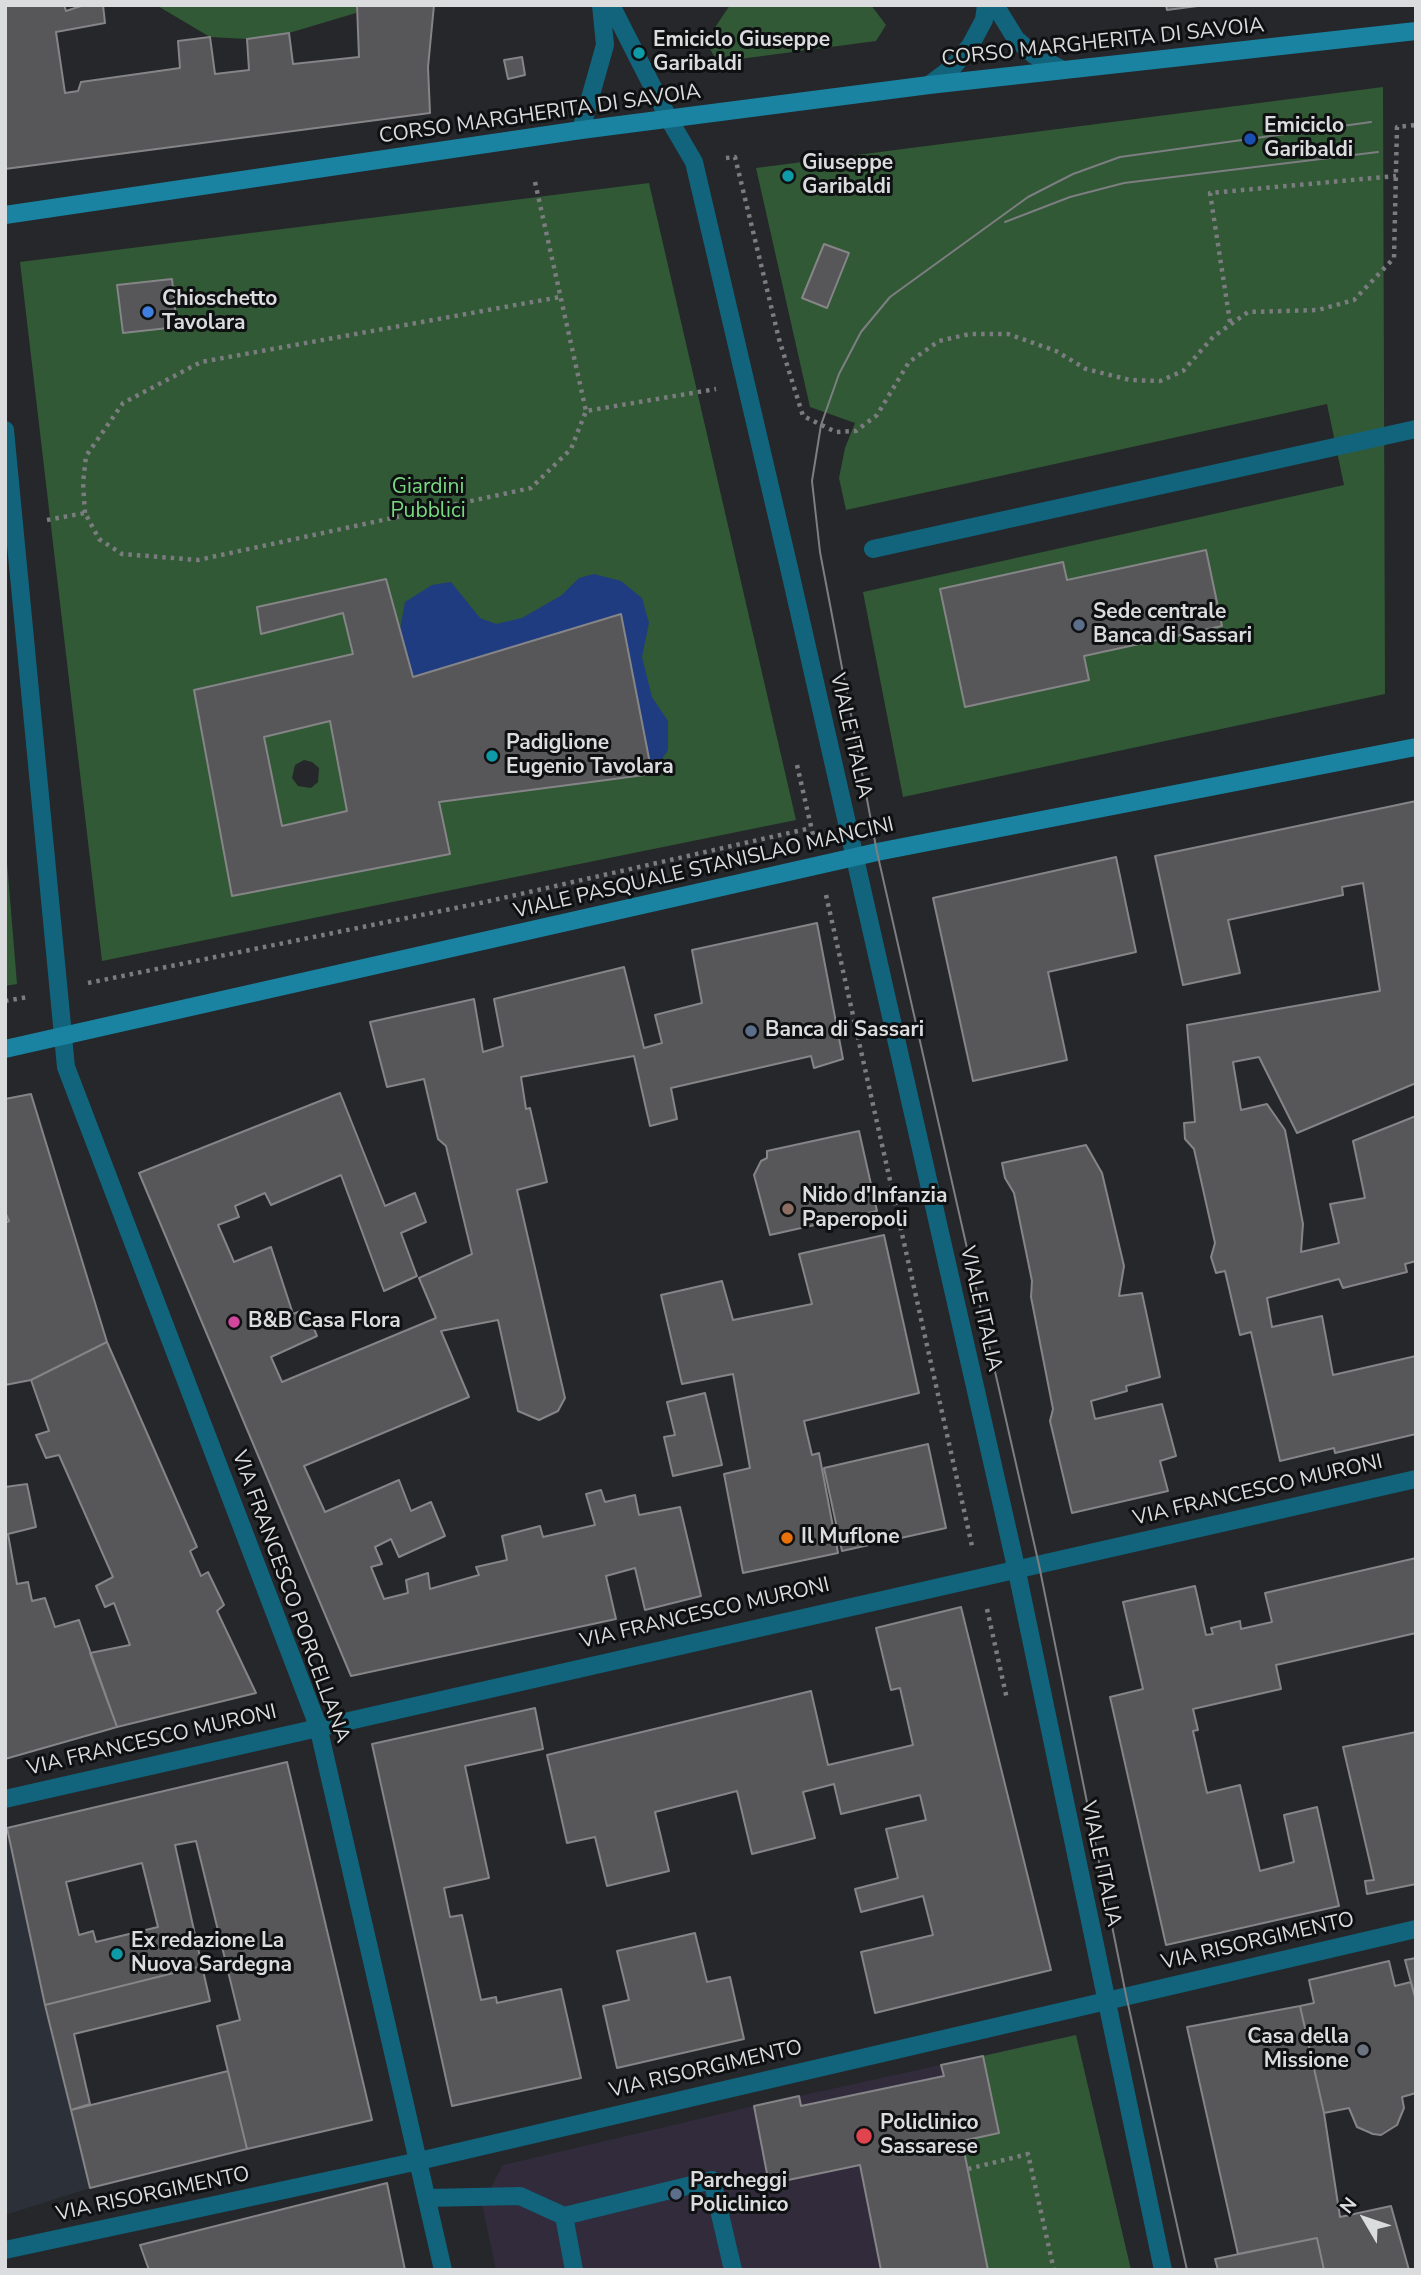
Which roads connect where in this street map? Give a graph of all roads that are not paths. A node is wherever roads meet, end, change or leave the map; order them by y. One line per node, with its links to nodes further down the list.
1 (601, 5): 9 (street)
2 (611, 5): 8 (street)
3 (986, 5): 7 (street)
4 (995, 5): 6 (street)
5 (1416, 31): 6 (main road, CORSO MARGHERITA DI SAVOIA)
6 (1063, 70): 7 (main road, CORSO MARGHERITA DI SAVOIA)
7 (929, 85): 8 (main road, CORSO MARGHERITA DI SAVOIA)
8 (670, 121): 9 (main road, CORSO MARGHERITA DI SAVOIA); 15 (street, VIALE ITALIA)
9 (581, 130): 10 (main road, CORSO MARGHERITA DI SAVOIA)
10 (5, 215)
11 (1416, 429): 13 (street)
12 (5, 430): 16 (street, VIA FRANCESCO PORCELLANA)
13 (873, 549)
14 (1416, 747): 15 (main road, VIALE PASQUALE STANISLAO MANCINI)
15 (853, 858): 16 (main road, VIALE PASQUALE STANISLAO MANCINI); 19 (street, VIALE ITALIA)
16 (65, 1037): 17 (main road, VIALE PASQUALE STANISLAO MANCINI); 20 (street, VIA FRANCESCO PORCELLANA)
17 (5, 1049)
18 (1416, 1479): 19 (street, VIA FRANCESCO MURONI)
19 (1016, 1567): 20 (street, VIA FRANCESCO MURONI); 23 (street, VIALE ITALIA)
20 (318, 1726): 21 (street, VIA FRANCESCO MURONI); 24 (street, VIA FRANCESCO PORCELLANA)
21 (5, 1799)
22 (1416, 1929): 23 (street, VIA RISORGIMENTO)
23 (1105, 2001): 24 (street, VIA RISORGIMENTO); 31 (street, VIALE ITALIA)
24 (419, 2161): 25 (street, VIA FRANCESCO PORCELLANA); 27 (street, VIA RISORGIMENTO)
25 (427, 2198): 26 (street); 28 (street, VIA FRANCESCO PORCELLANA)
26 (564, 2216): 29 (street); 30 (street)
27 (5, 2250)
28 (443, 2270)
29 (574, 2270)
30 (733, 2270)
31 (1163, 2270)

